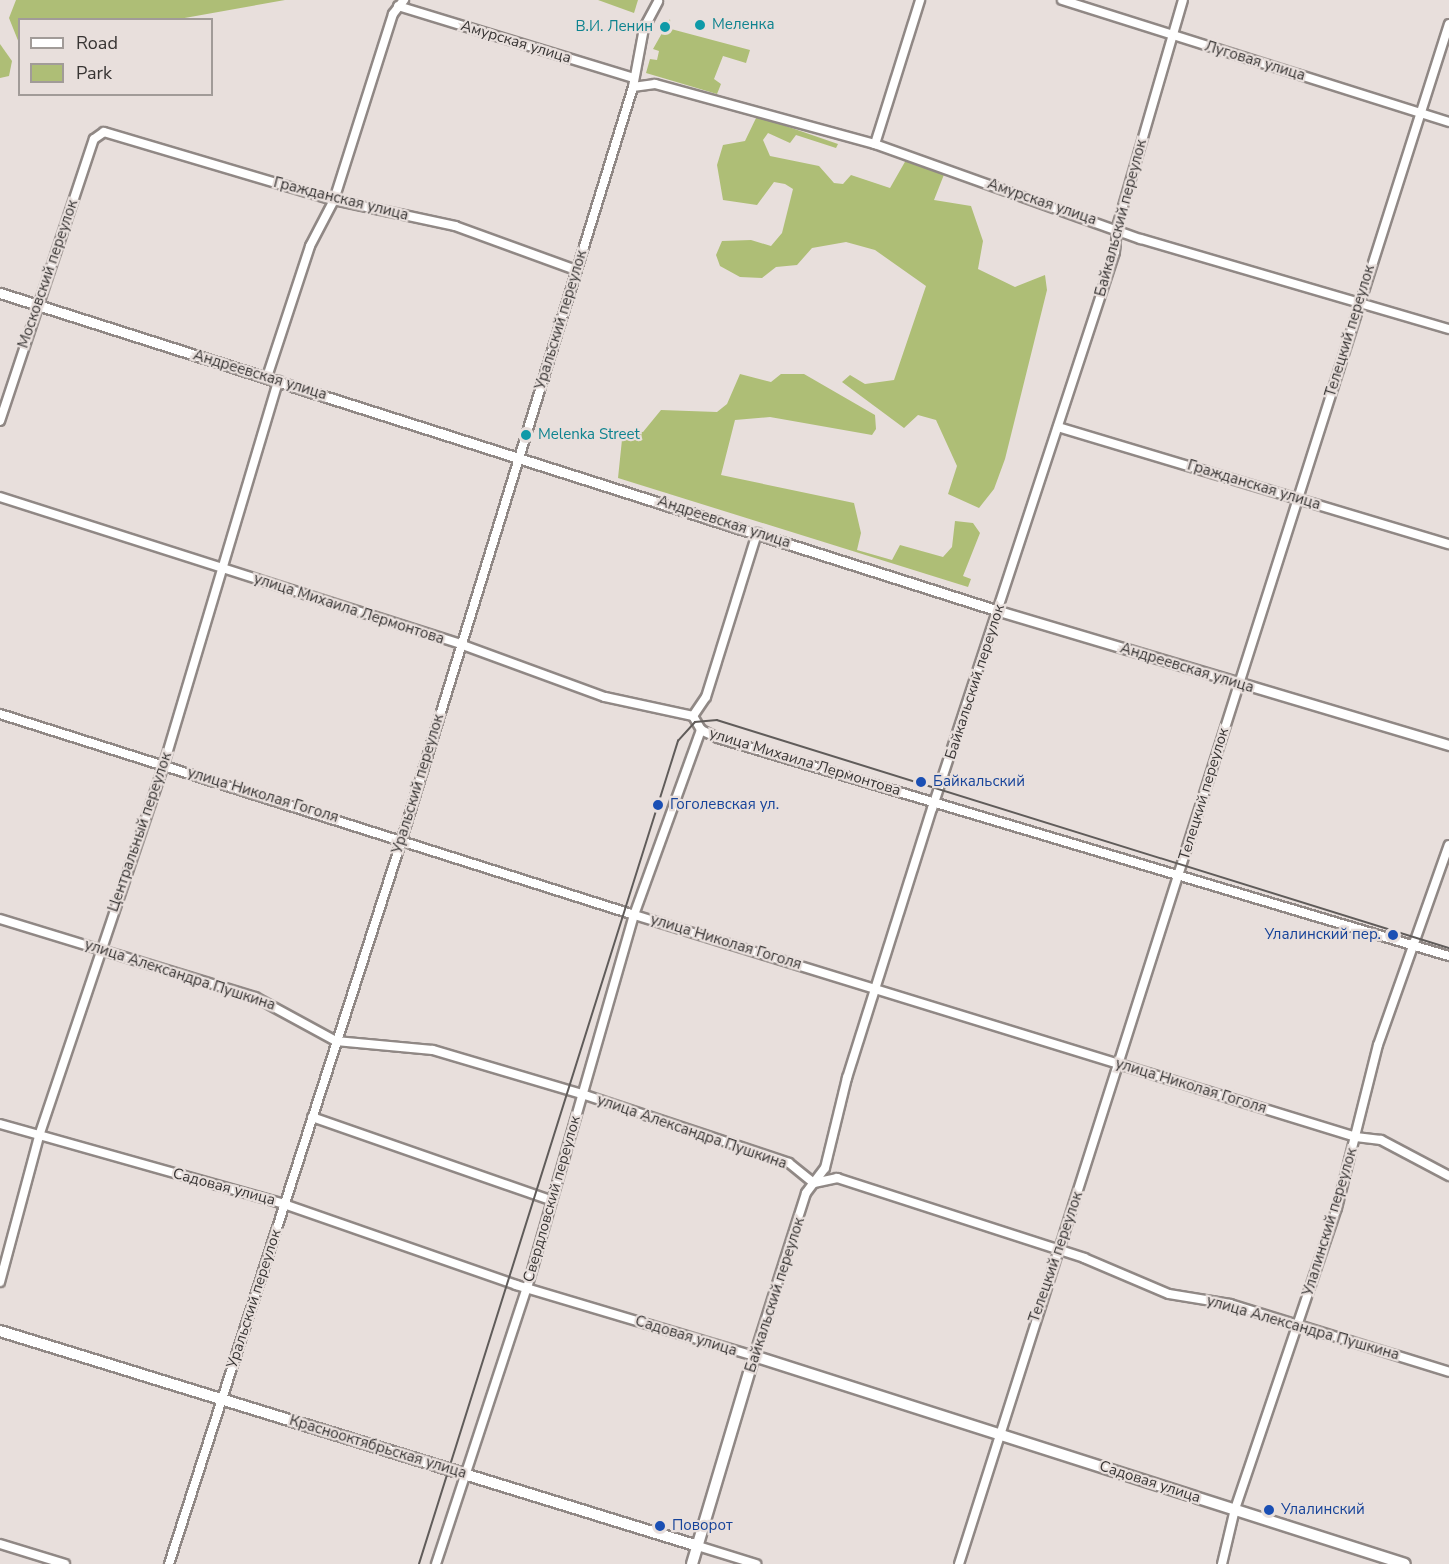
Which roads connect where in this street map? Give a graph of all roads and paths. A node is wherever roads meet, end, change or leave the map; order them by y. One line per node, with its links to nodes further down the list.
1 (920, 0): 13 (street)
2 (1062, 0): 7 (street, Луговая улица)
3 (1183, 0): 7 (street, Байкальский переулок)
4 (658, 2): 8 (street, Уральский переулок)
5 (401, 3): 8 (street, Амурская улица); 14 (street)
6 (1449, 24): 10 (street, Телецкий переулок)
7 (1171, 35): 10 (street, Луговая улица); 15 (street, Байкальский переулок)
8 (633, 78): 9 (street, Уральский переулок)
9 (633, 87): 13 (street, Амурская улица); 16 (street, Уральский переулок)
10 (1419, 112): 11 (street, Луговая улица); 18 (street, Телецкий переулок)
11 (1449, 122)
12 (104, 132): 14 (street, Гражданская улица); 19 (street, Московский переулок)
13 (875, 144): 15 (street, Амурская улица)
14 (334, 200): 16 (street, Гражданская улица); 21 (street)
15 (1117, 227): 18 (street, Амурская улица); 24 (street, Байкальский переулок)
16 (576, 270): 25 (street, Уральский переулок)
17 (0, 293): 19 (street, Андреевская улица)
18 (1360, 300): 20 (street, Амурская улица); 27 (street, Телецкий переулок)
19 (37, 305): 21 (street, Андреевская улица); 23 (street, Московский переулок)
20 (1449, 329)
21 (267, 377): 22 (street, Андреевская улица)
22 (278, 381): 25 (street, Андреевская улица); 30 (street, Центральный переулок)
23 (0, 421)
24 (1058, 427): 27 (street, Гражданская улица); 31 (street, Байкальский переулок)
25 (519, 457): 28 (street, Андреевская улица); 32 (street, Уральский переулок)
26 (0, 497): 30 (street, улица Михаила Лермонтова)
27 (1298, 498): 29 (street, Гражданская улица); 33 (street, Телецкий переулок)
28 (757, 533): 31 (street, Андреевская улица); 35 (street)
29 (1449, 544)
30 (223, 568): 32 (street, улица Михаила Лермонтова); 38 (street, Центральный переулок)
31 (999, 612): 33 (street, Андреевская улица); 39 (street, Байкальский переулок)
32 (460, 644): 35 (street, улица Михаила Лермонтова); 40 (street, Уральский переулок)
33 (1236, 683): 37 (street, Андреевская улица); 42 (street, Телецкий переулок)
34 (0, 714): 38 (street, улица Николая Гоголя)
35 (693, 716): 36 (street, улица Михаила Лермонтова)
36 (701, 730): 39 (street, улица Михаила Лермонтова); 43 (street, Свердловский переулок)
37 (1449, 745)
38 (164, 764): 40 (street, улица Николая Гоголя); 46 (street, Центральный переулок)
39 (936, 801): 42 (street, улица Михаила Лермонтова); 48 (street, Байкальский переулок)
40 (402, 839): 43 (street, улица Николая Гоголя); 49 (street, Уральский переулок)
41 (1449, 845): 45 (street, Улалинский переулок)
42 (1180, 872): 45 (street, улица Михаила Лермонтова); 50 (street, Телецкий переулок)
43 (634, 915): 48 (street, улица Николая Гоголя); 51 (street, Свердловский переулок)
44 (0, 919): 46 (street, улица Александра Пушкина)
45 (1416, 946): 47 (street, улица Михаила Лермонтова); 55 (street, Улалинский переулок)
46 (101, 949): 49 (street, улица Александра Пушкина); 54 (street, Центральный переулок)
47 (1449, 956)
48 (876, 987): 50 (street, улица Николая Гоголя); 57 (street, Байкальский переулок)
49 (336, 1041): 51 (street, улица Александра Пушкина); 52 (street, Уральский переулок)
50 (1120, 1064): 55 (street, улица Николая Гоголя); 60 (street, Телецкий переулок)
51 (582, 1094): 57 (street, улица Александра Пушкина); 58 (street, Свердловский переулок)
52 (312, 1117): 58 (street); 59 (street, Уральский переулок)
53 (0, 1124): 54 (street, Садовая улица)
54 (39, 1136): 59 (street, Садовая улица); 61 (street, Центральный переулок)
55 (1356, 1137): 56 (street, улица Николая Гоголя); 63 (street, Улалинский переулок)
56 (1449, 1176)
57 (814, 1183): 60 (street, улица Александра Пушкина); 65 (street, Байкальский переулок)
58 (551, 1200): 62 (street, Свердловский переулок)
59 (285, 1204): 62 (street, Садовая улица); 67 (street, Уральский переулок)
60 (1059, 1250): 63 (street, улица Александра Пушкина); 68 (street, Телецкий переулок)
61 (0, 1282)
62 (527, 1288): 65 (street, Садовая улица); 69 (street, Свердловский переулок)
63 (1300, 1326): 66 (street, улица Александра Пушкина); 70 (street, Улалинский переулок)
64 (0, 1331): 67 (main road, Краснооктябрьская улица)
65 (754, 1356): 68 (main road, Садовая улица); 72 (main road, Байкальский переулок)
66 (1449, 1372)
67 (221, 1400): 69 (main road, Краснооктябрьская улица); 74 (street, Уральский переулок)
68 (1003, 1434): 70 (main road, Садовая улица); 78 (street, Телецкий переулок)
69 (464, 1473): 72 (main road, Краснооктябрьская улица); 75 (street, Свердловский переулок)
70 (1235, 1509): 79 (street, Улалинский переулок); 80 (main road, Садовая улица)
71 (0, 1544): 73 (street)
72 (698, 1546): 76 (main road, Байкальский переулок); 77 (street, Краснооктябрьская улица)
73 (65, 1564)
74 (169, 1564)
75 (436, 1564)
76 (692, 1564)
77 (756, 1564)
78 (959, 1564)
79 (1222, 1564)
80 (1405, 1564)

